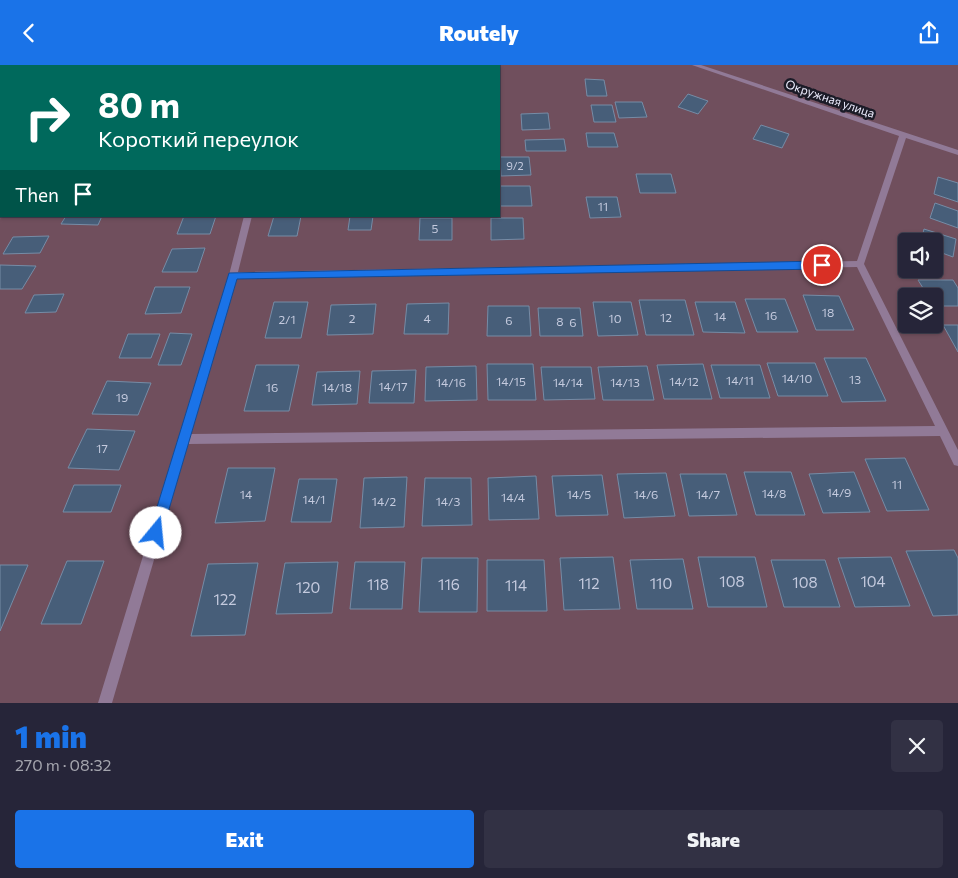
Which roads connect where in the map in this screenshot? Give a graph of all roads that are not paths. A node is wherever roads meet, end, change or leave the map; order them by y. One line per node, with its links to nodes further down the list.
1 (695, 65): 2 (street, Окружная улица)
2 (903, 135): 3 (street, Окружная улица); 5 (street)
3 (958, 153)
4 (248, 217): 6 (street)
5 (860, 264): 6 (street); 7 (street)
6 (233, 275): 8 (street)
7 (943, 431): 8 (street); 9 (street)
8 (184, 439): 10 (street)
9 (958, 461)
10 (105, 703)

